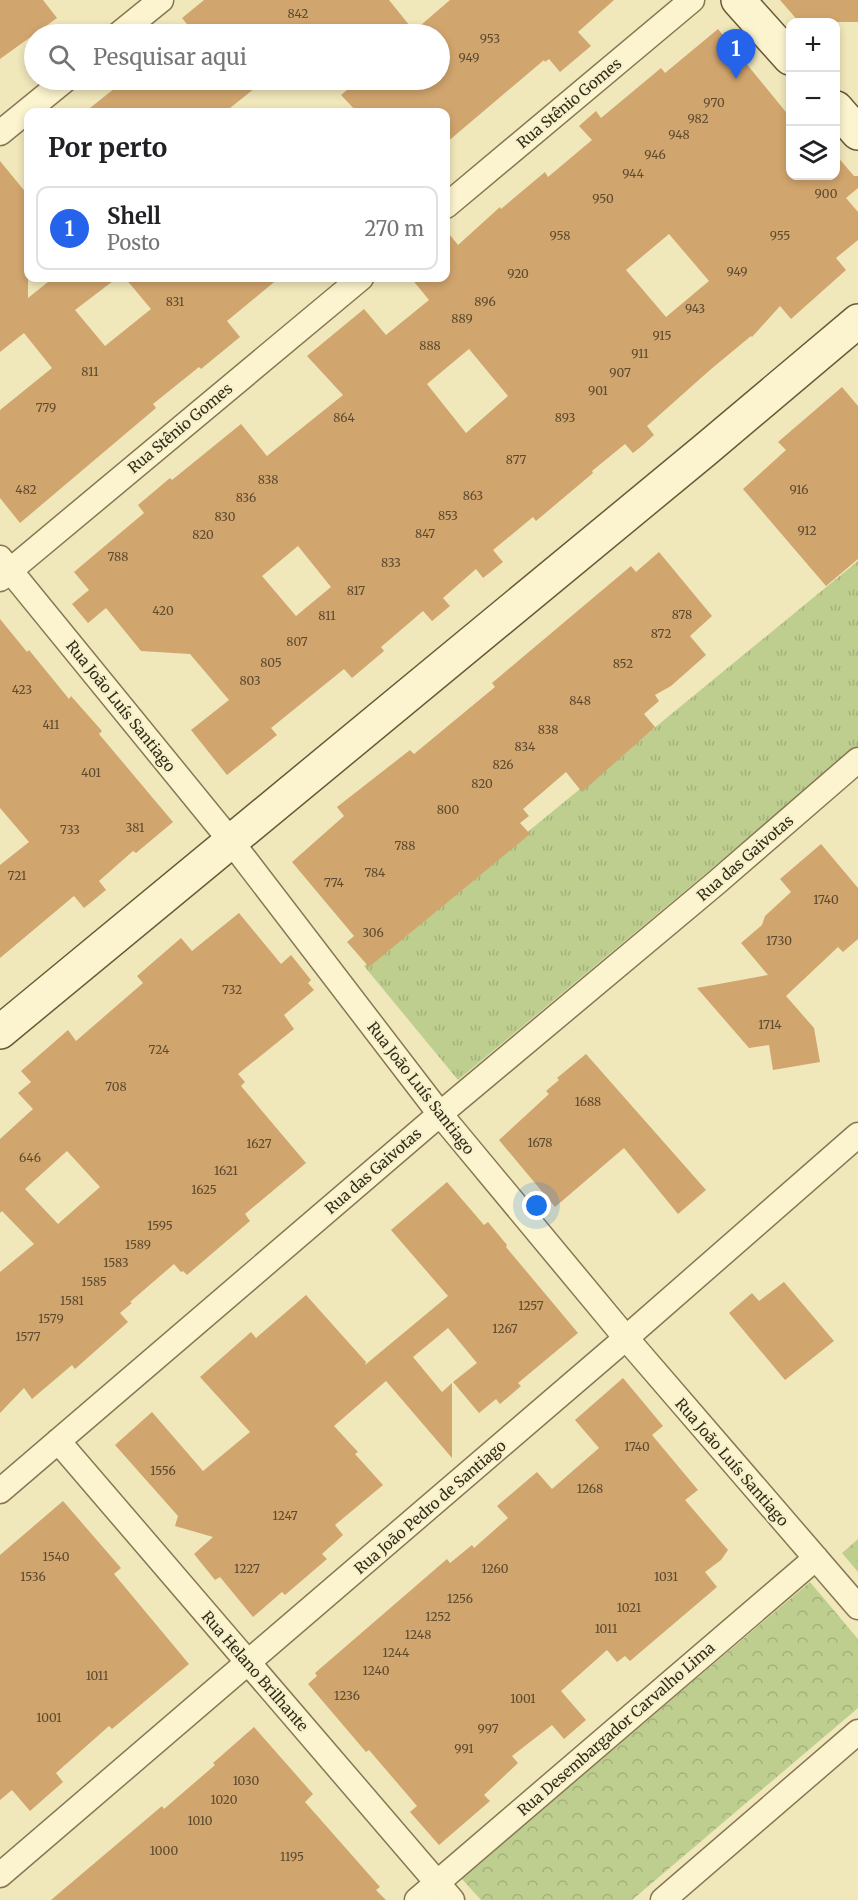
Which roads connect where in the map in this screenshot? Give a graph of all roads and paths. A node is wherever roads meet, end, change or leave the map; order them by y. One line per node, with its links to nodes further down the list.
1 (161, 0): 4 (street)
2 (693, 0): 12 (street, Rua Stênio Gomes)
3 (738, 0): 5 (street)
4 (131, 24)
5 (786, 54)
6 (53, 90): 7 (street)
7 (31, 108)
8 (24, 113): 10 (street)
9 (840, 113): 11 (street)
10 (0, 133)
11 (858, 133)
12 (450, 203)
13 (355, 282): 15 (street, Rua Stênio Gomes)
14 (858, 321): 17 (street)
15 (3, 569): 17 (street, Rua João Luís Santiago)
16 (858, 760): 19 (street, Rua das Gaivotas)
17 (230, 840): 18 (street); 19 (street, Rua João Luís Santiago)
18 (0, 1032)
19 (440, 1114): 21 (street, Rua João Luís Santiago); 22 (street, Rua das Gaivotas)
20 (858, 1136): 21 (street, Rua João Pedro de Santiago)
21 (626, 1338): 24 (street, Rua João Luís Santiago); 26 (street, Rua João Pedro de Santiago)
22 (58, 1441): 23 (street, Rua das Gaivotas); 26 (street, Rua Helano Brilhante)
23 (0, 1491)
24 (816, 1558): 25 (street, Rua João Luís Santiago); 29 (street, Rua Desembargador Carvalho Lima)
25 (858, 1606)
26 (248, 1663): 28 (street, Rua João Pedro de Santiago); 29 (street, Rua Helano Brilhante)
27 (858, 1732): 31 (street)
28 (0, 1875)
29 (445, 1891): 30 (street, Rua Desembargador Carvalho Lima)
30 (417, 1900)
31 (663, 1900)

